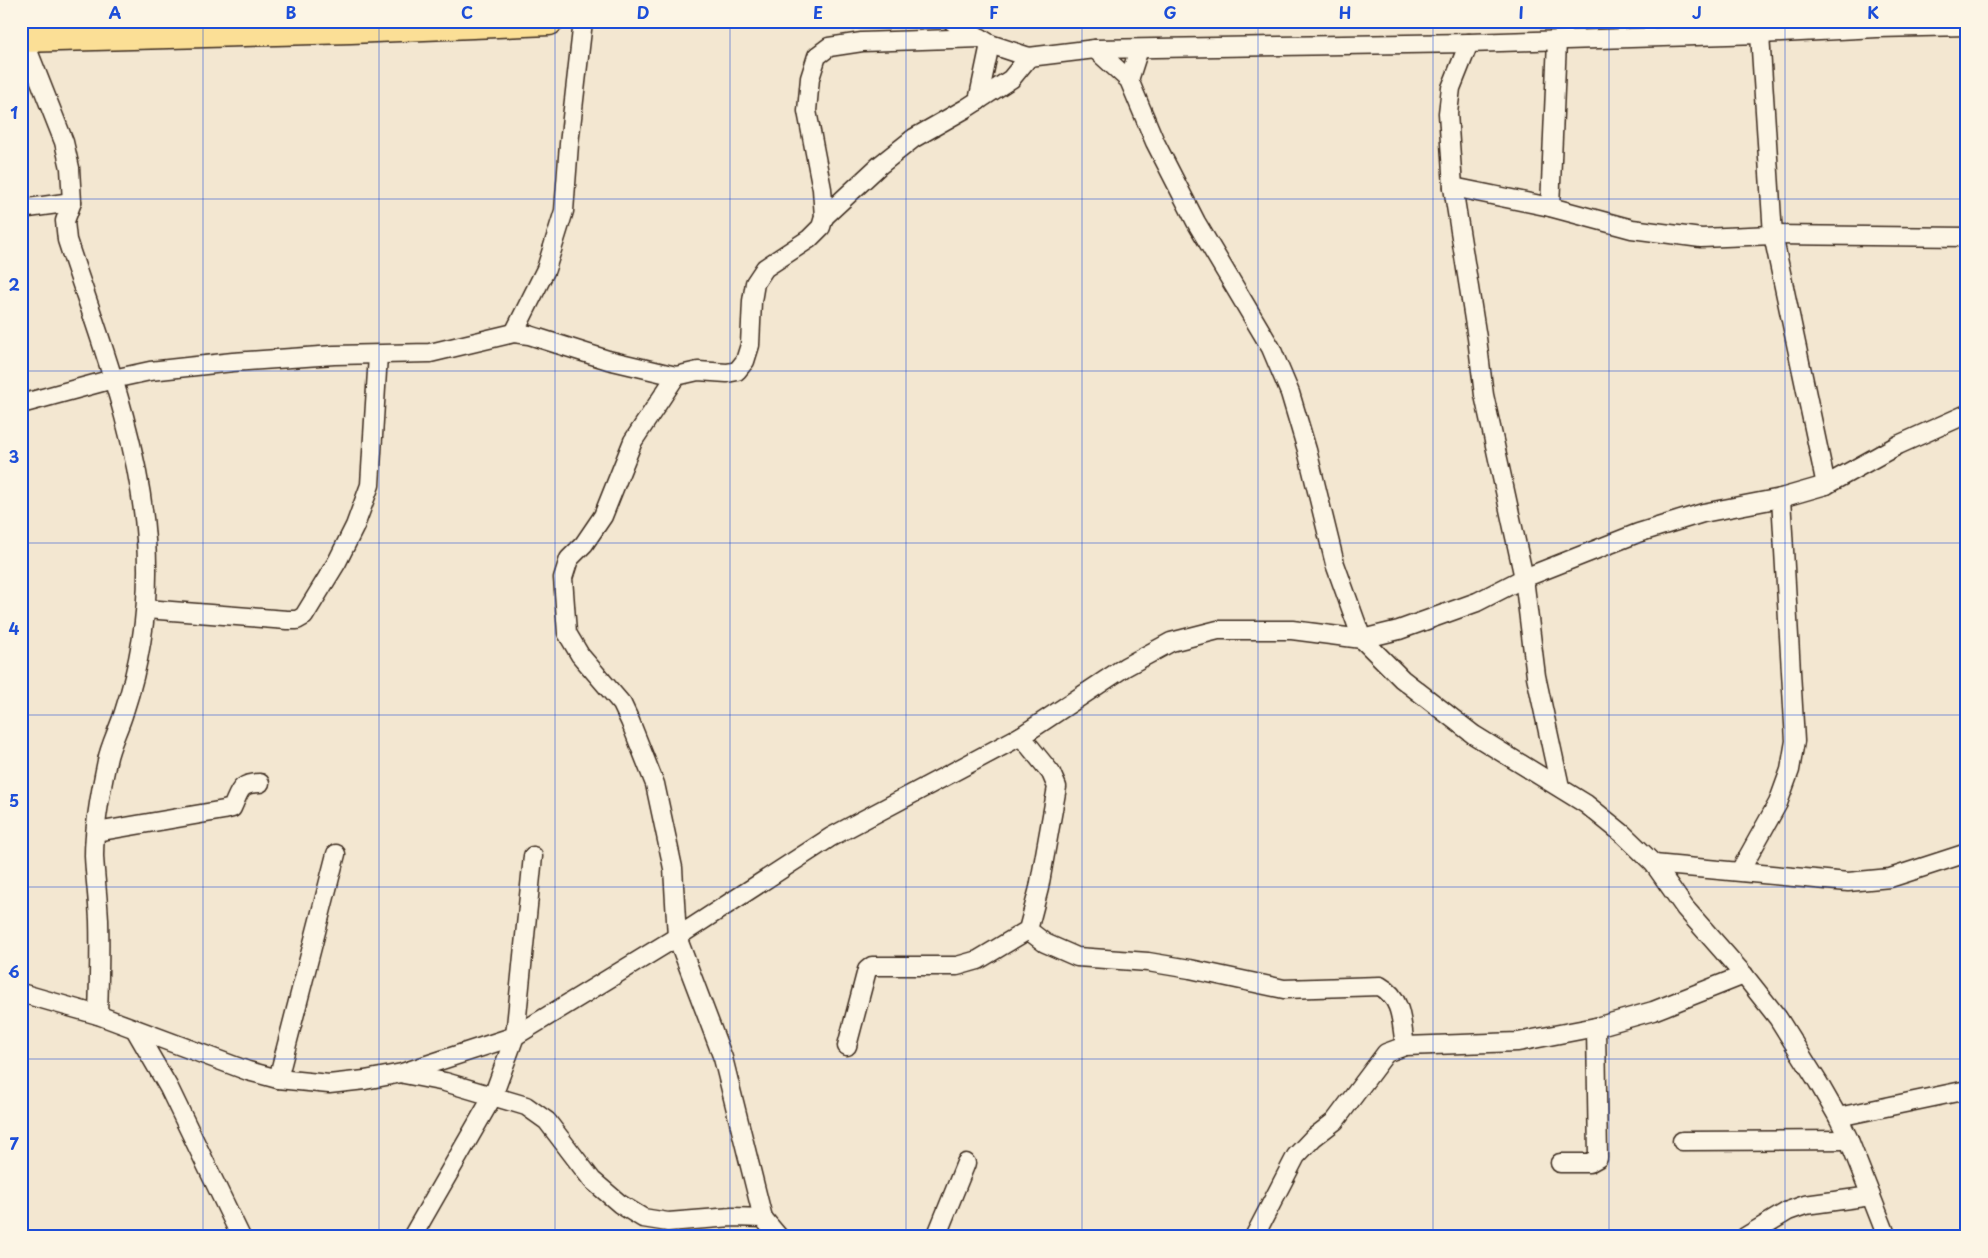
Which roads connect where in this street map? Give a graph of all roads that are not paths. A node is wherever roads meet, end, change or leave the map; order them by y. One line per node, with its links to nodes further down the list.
1 (549, 21): 6 (main road)
2 (583, 21): 22 (street)
3 (952, 21): 7 (street)
4 (1967, 26): 5 (street)
5 (1760, 34): 8 (street); 20 (street)
6 (22, 38): 16 (street)
7 (985, 41): 12 (street); 14 (street); 19 (street)
8 (1557, 41): 9 (street); 17 (street)
9 (1469, 43): 11 (street); 15 (street)
10 (1095, 49): 11 (street); 12 (street); 13 (street)
11 (1139, 49): 13 (street)
12 (1029, 57): 14 (street)
13 (1129, 80): 32 (street)
14 (978, 101): 19 (street)
15 (1453, 186): 17 (street); 30 (street)
16 (72, 202): 18 (street); 25 (street)
17 (1550, 207): 20 (street)
18 (21, 209)
19 (824, 217): 24 (street)
20 (1773, 235): 21 (street); 28 (street)
21 (1967, 238)
22 (514, 333): 23 (street); 24 (street)
23 (378, 355): 25 (street); 31 (street)
24 (676, 376): 43 (street)
25 (113, 379): 26 (street); 31 (street)
26 (21, 404)
27 (1967, 414): 28 (street)
28 (1826, 485): 29 (street)
29 (1781, 498): 30 (street); 41 (street)
30 (1524, 578): 32 (street); 35 (street)
31 (146, 609): 36 (street)
32 (1362, 639): 33 (street); 35 (street)
33 (1021, 736): 42 (street); 43 (street)
34 (260, 783): 36 (street)
35 (1560, 787): 40 (street)
36 (96, 832): 46 (street)
37 (1967, 853): 41 (street)
38 (336, 854): 53 (street)
39 (533, 856): 49 (street)
40 (1654, 864): 41 (street); 44 (street)
41 (1740, 871)
42 (1028, 930): 50 (street); 51 (street)
43 (677, 938): 49 (street); 62 (street)
44 (1744, 975): 47 (street); 56 (street)
45 (21, 993): 46 (street)
46 (98, 1015): 48 (street)
47 (1596, 1028): 51 (street); 59 (street)
48 (136, 1031): 53 (street); 63 (street)
49 (516, 1036): 52 (street); 55 (street)
50 (847, 1046)
51 (1405, 1046): 67 (street)
52 (402, 1074): 53 (street); 55 (street)
53 (278, 1079)
54 (1967, 1090): 56 (street)
55 (493, 1096): 62 (street); 64 (street)
56 (1838, 1118): 57 (street)
57 (1849, 1140): 58 (street); 61 (street)
58 (1682, 1141)
59 (1560, 1163)
60 (966, 1164): 66 (street)
61 (1871, 1196): 68 (street); 69 (street)
62 (763, 1218): 65 (street)
63 (241, 1237)
64 (412, 1237)
65 (779, 1237)
66 (936, 1237)
67 (1254, 1237)
68 (1745, 1237)
69 (1887, 1237)

